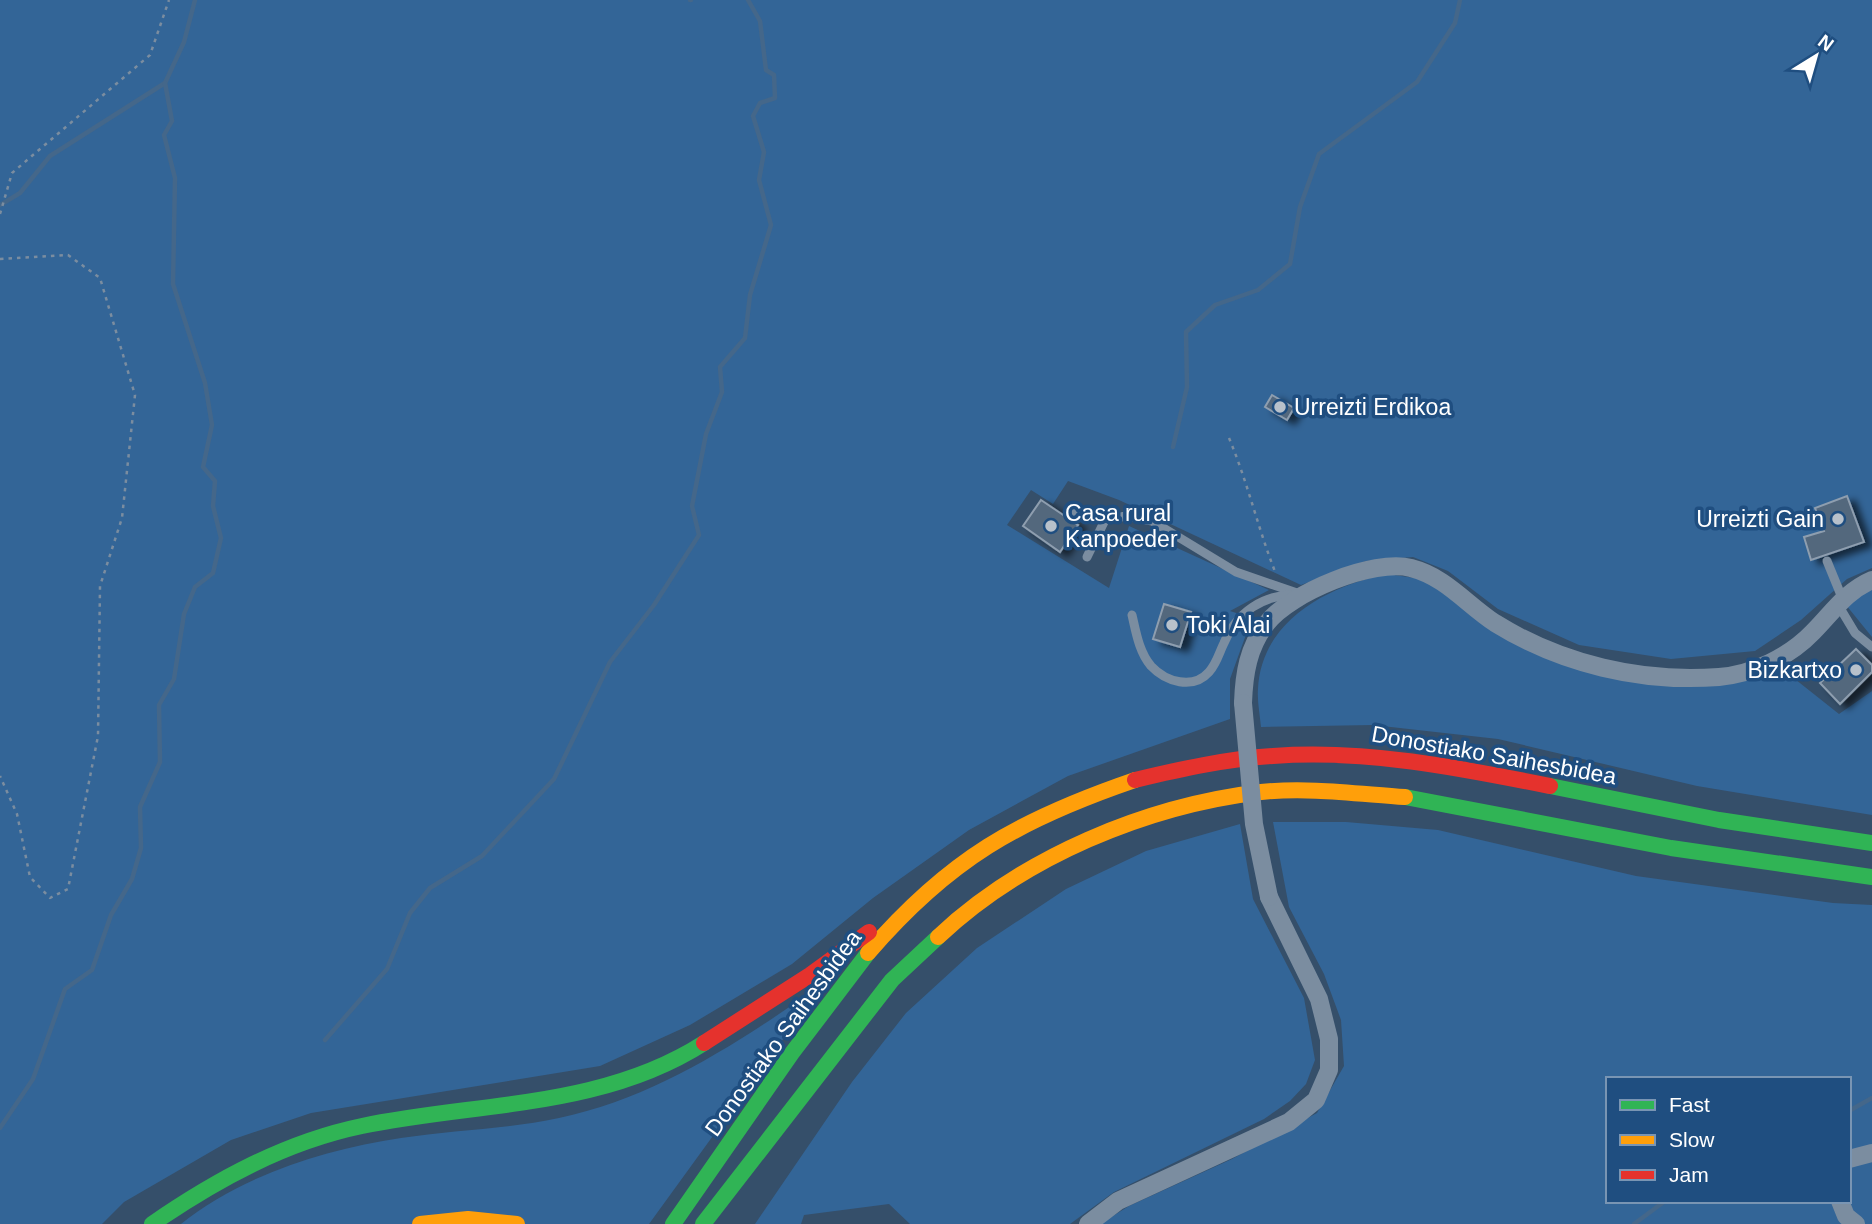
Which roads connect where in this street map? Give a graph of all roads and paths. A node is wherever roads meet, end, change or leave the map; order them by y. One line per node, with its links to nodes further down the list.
1 (169, 0): 2 (path)
2 (0, 214)
3 (0, 259): 15 (path)
4 (1229, 438): 9 (path)
5 (1073, 513): 6 (lane)
6 (1105, 520): 7 (lane); 11 (lane)
7 (1087, 556)
8 (1828, 561): 12 (lane)
9 (1278, 576)
10 (1872, 580): 12 (street)
11 (1305, 596): 12 (street); 13 (lane); 29 (street, bridge)
12 (1840, 601): 14 (lane)
13 (1132, 615)
14 (1872, 647)
15 (0, 776)
16 (1872, 843): 18 (highway, Donostiako Saihesbidea)
17 (1872, 877): 19 (highway)
18 (927, 889): 23 (highway); 26 (highway, Donostiako Saihesbidea)
19 (817, 1076): 27 (highway); 28 (highway)
20 (1872, 1153): 21 (street)
21 (1851, 1158)
22 (1841, 1203): 30 (street)
23 (152, 1224)
24 (420, 1224): 25 (highway)
25 (517, 1224)
26 (673, 1224)
27 (704, 1224)
28 (723, 1224)
29 (1088, 1224)
30 (1856, 1224)

